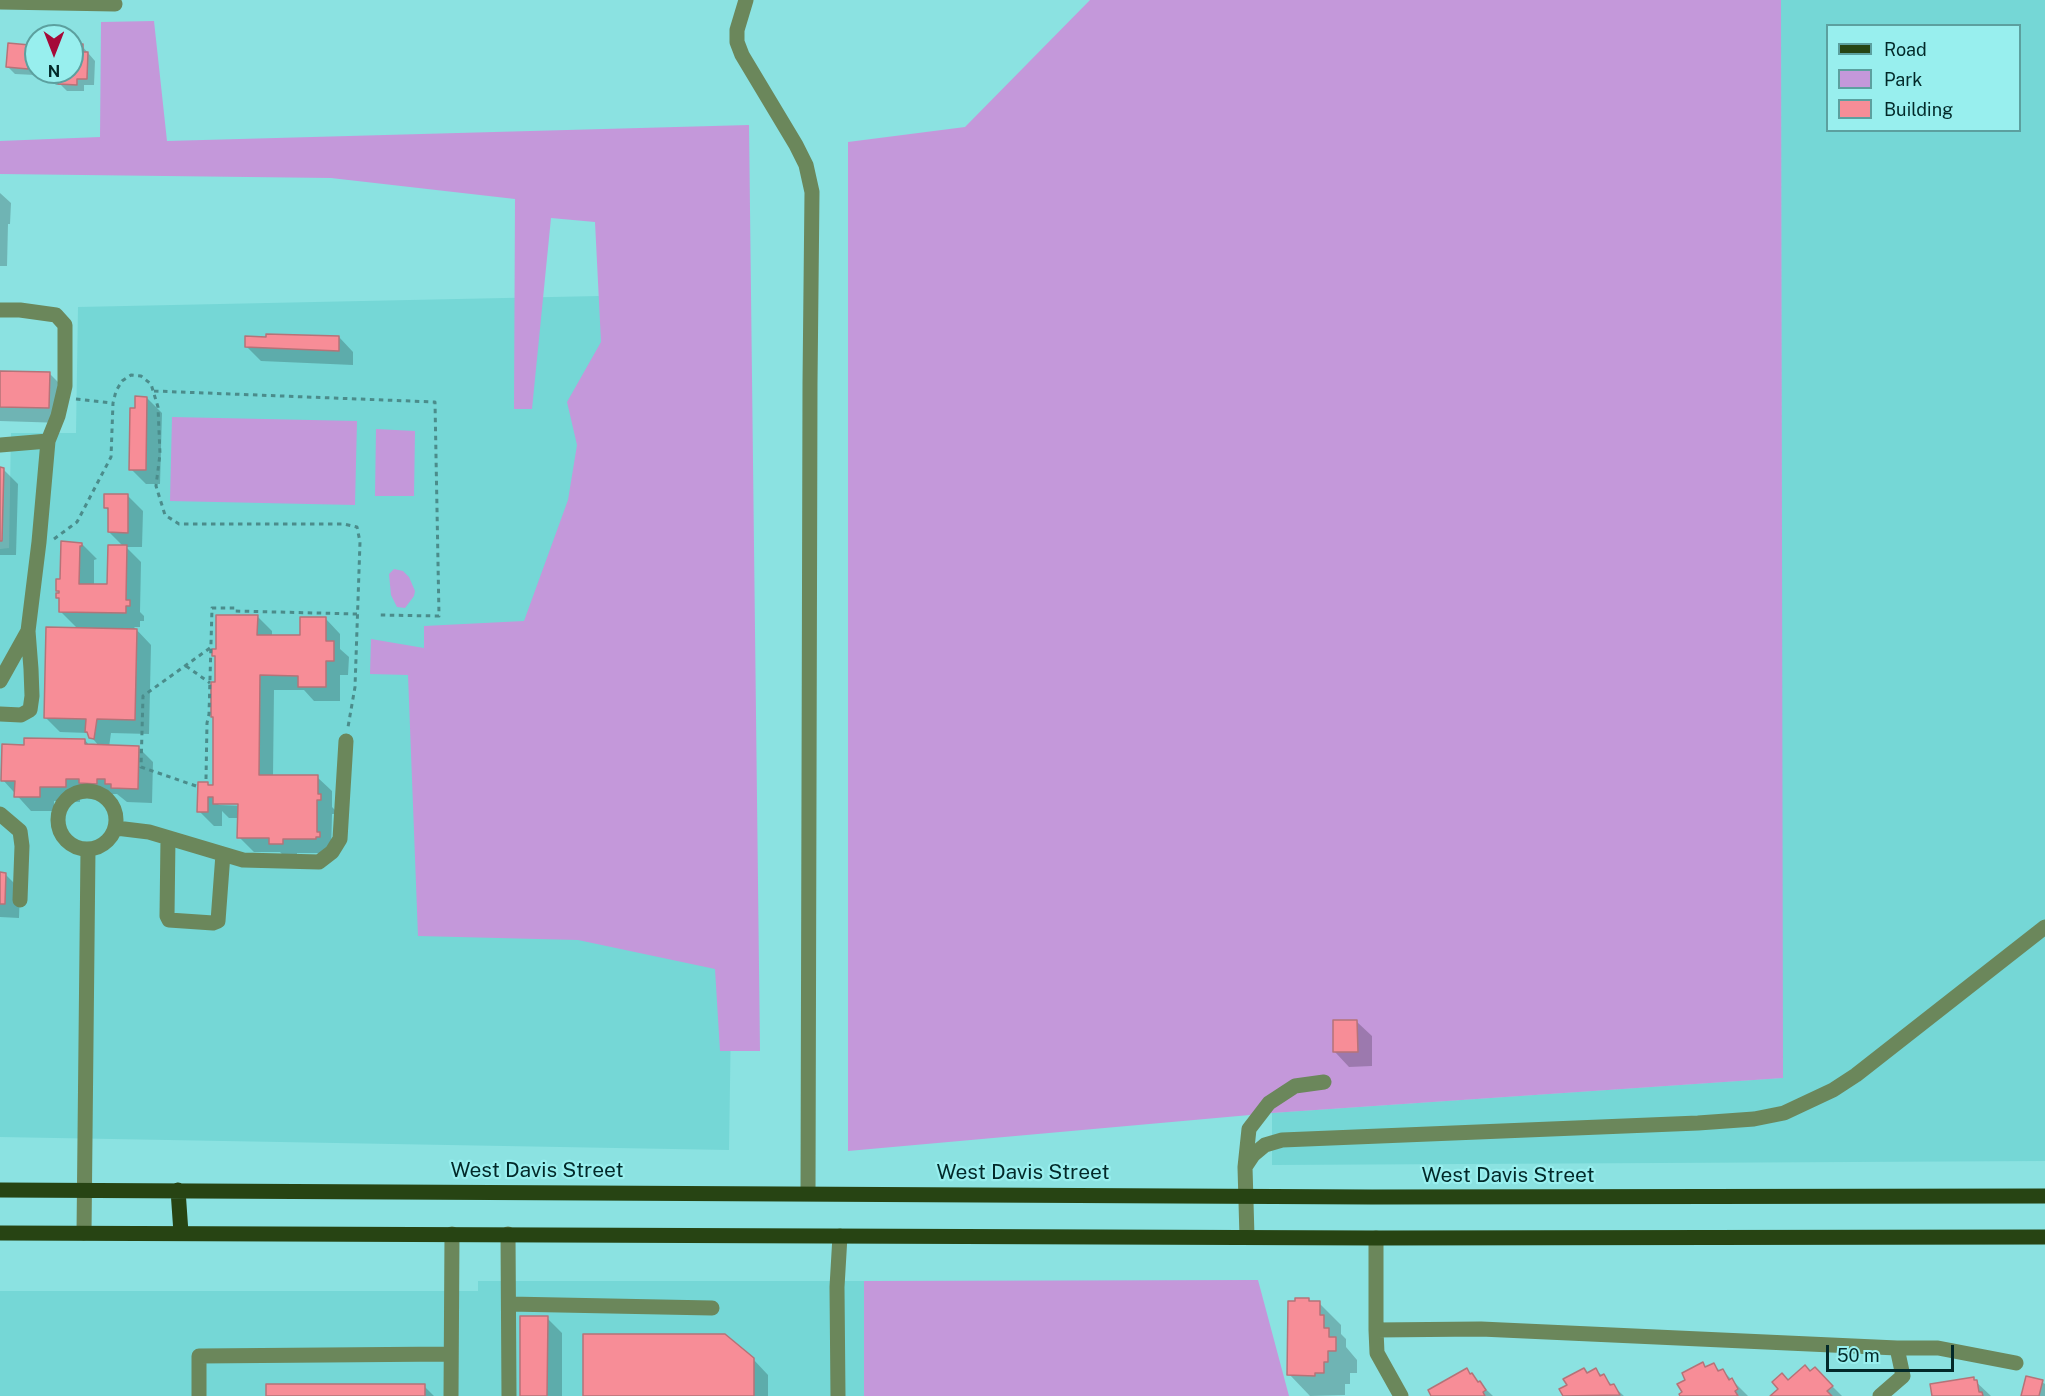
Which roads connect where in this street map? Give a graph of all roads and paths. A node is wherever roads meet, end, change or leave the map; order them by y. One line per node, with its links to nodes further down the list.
1 (746, 0): 35 (street)
2 (16, 1): 3 (street); 4 (street)
3 (0, 2)
4 (115, 4)
5 (0, 310): 7 (street)
6 (154, 391): 8 (path); 12 (path); 13 (path)
7 (62, 398): 8 (path); 9 (street)
8 (113, 403): 11 (path)
9 (48, 441): 10 (street); 11 (street)
10 (0, 445)
11 (38, 550): 14 (street)
12 (357, 614): 15 (path); 20 (path)
13 (378, 615)
14 (28, 631): 17 (street); 19 (street)
15 (211, 648): 16 (path); 18 (path)
16 (186, 666): 18 (path); 22 (path)
17 (0, 681)
18 (210, 683): 21 (path)
19 (0, 714)
20 (346, 741): 27 (street)
21 (206, 779)
22 (196, 786)
23 (0, 814): 28 (street)
24 (116, 828): 25 (street); 26 (street); 26 (street)
25 (168, 838): 27 (street); 27 (street)
26 (88, 849): 33 (street)
27 (223, 854)
28 (20, 900)
29 (2045, 927): 31 (street)
30 (1324, 1082): 31 (street)
31 (1245, 1167): 36 (street)
32 (0, 1190): 33 (main road, West Davis Street)
33 (85, 1190): 34 (main road, West Davis Street); 39 (street)
34 (178, 1190): 35 (main road, West Davis Street); 40 (main road)
35 (808, 1193): 36 (main road, West Davis Street)
36 (1245, 1196): 37 (main road, West Davis Street); 44 (street)
37 (2045, 1196)
38 (0, 1233): 39 (main road)
39 (84, 1233): 40 (main road)
40 (181, 1233): 41 (main road)
41 (452, 1234): 42 (main road); 51 (street)
42 (508, 1234): 43 (main road); 47 (street)
43 (840, 1236): 44 (main road); 56 (street)
44 (1247, 1237): 46 (main road)
45 (2045, 1237): 46 (main road)
46 (1376, 1238): 49 (street)
47 (509, 1304): 48 (street); 55 (street)
48 (712, 1308)
49 (1376, 1330): 50 (street); 57 (street)
50 (1897, 1348): 52 (street); 58 (street)
51 (451, 1354): 53 (street); 54 (street)
52 (2016, 1363)
53 (199, 1396)
54 (451, 1396)
55 (509, 1396)
56 (838, 1396)
57 (1401, 1396)
58 (1880, 1396)

